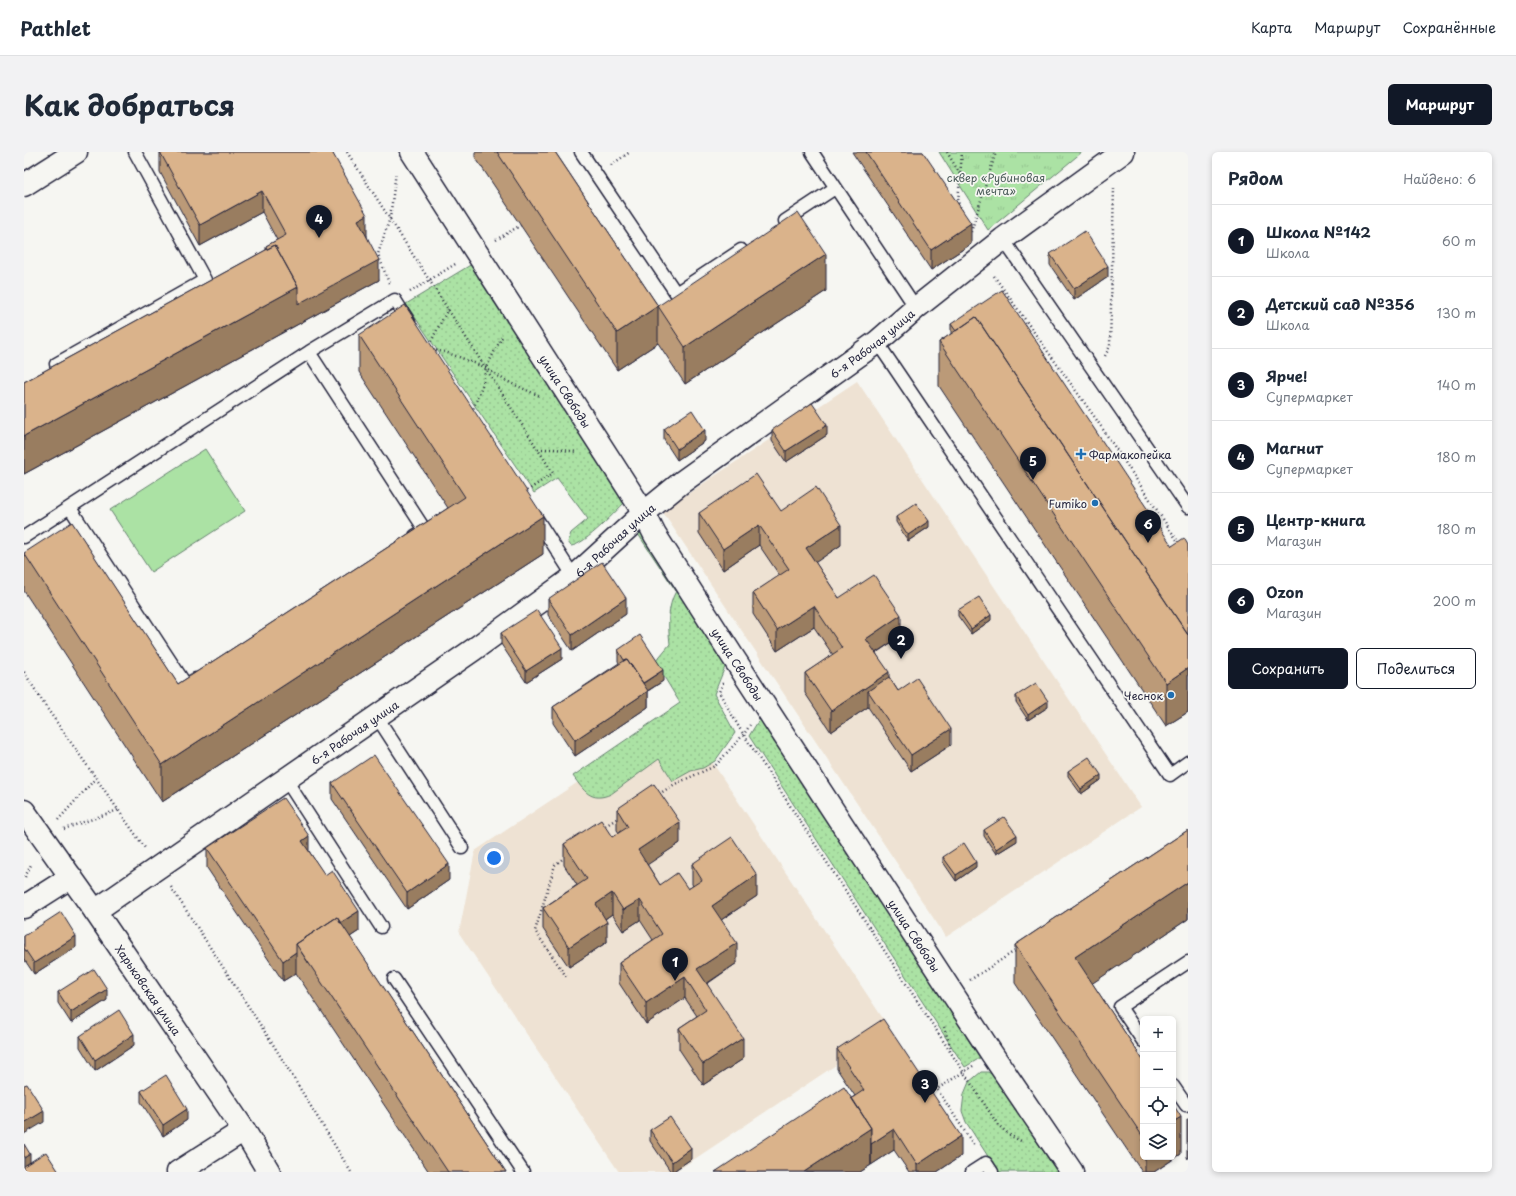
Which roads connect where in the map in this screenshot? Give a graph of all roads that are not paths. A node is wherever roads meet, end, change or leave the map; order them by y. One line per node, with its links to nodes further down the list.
1 (76, 152): 7 (street)
2 (135, 152): 16 (lane)
3 (581, 152): 11 (lane)
4 (812, 152): 8 (lane)
5 (1119, 155): 10 (street, 6-я Рабочая улица)
6 (404, 159): 20 (street, улица Свободы)
7 (24, 185)
8 (836, 188): 9 (lane); 12 (lane)
9 (776, 227)
10 (1003, 239): 12 (street, 6-я Рабочая улица); 18 (lane)
11 (749, 245)
12 (916, 308): 14 (street, 6-я Рабочая улица)
13 (415, 331): 15 (lane)
14 (877, 342): 20 (street, 6-я Рабочая улица); 26 (lane)
15 (309, 352): 19 (lane); 22 (lane)
16 (44, 371)
17 (521, 495): 23 (lane)
18 (1188, 506)
19 (70, 508): 21 (lane); 24 (lane)
20 (644, 513): 23 (street, 6-я Рабочая улица); 45 (street, улица Свободы)
21 (24, 538)
22 (405, 543)
23 (574, 577): 25 (street, 6-я Рабочая улица)
24 (206, 672)
25 (377, 717): 27 (street, 6-я Рабочая улица); 29 (lane)
26 (1188, 762)
27 (286, 780): 32 (street, 6-я Рабочая улица); 33 (lane)
28 (26, 818): 30 (street, Харьковская улица)
29 (462, 848)
30 (71, 877): 31 (street); 32 (street, Харьковская улица)
31 (24, 907)
32 (95, 911): 39 (street, Харьковская улица)
33 (381, 926)
34 (1188, 962): 36 (lane)
35 (394, 980): 43 (lane)
36 (1140, 1037)
37 (1174, 1088): 38 (lane)
38 (1188, 1104)
39 (244, 1130): 41 (street); 42 (street, Харьковская улица)
40 (989, 1167): 44 (lane)
41 (178, 1172)
42 (269, 1172)
43 (523, 1172)
44 (972, 1172)
45 (1072, 1172)

